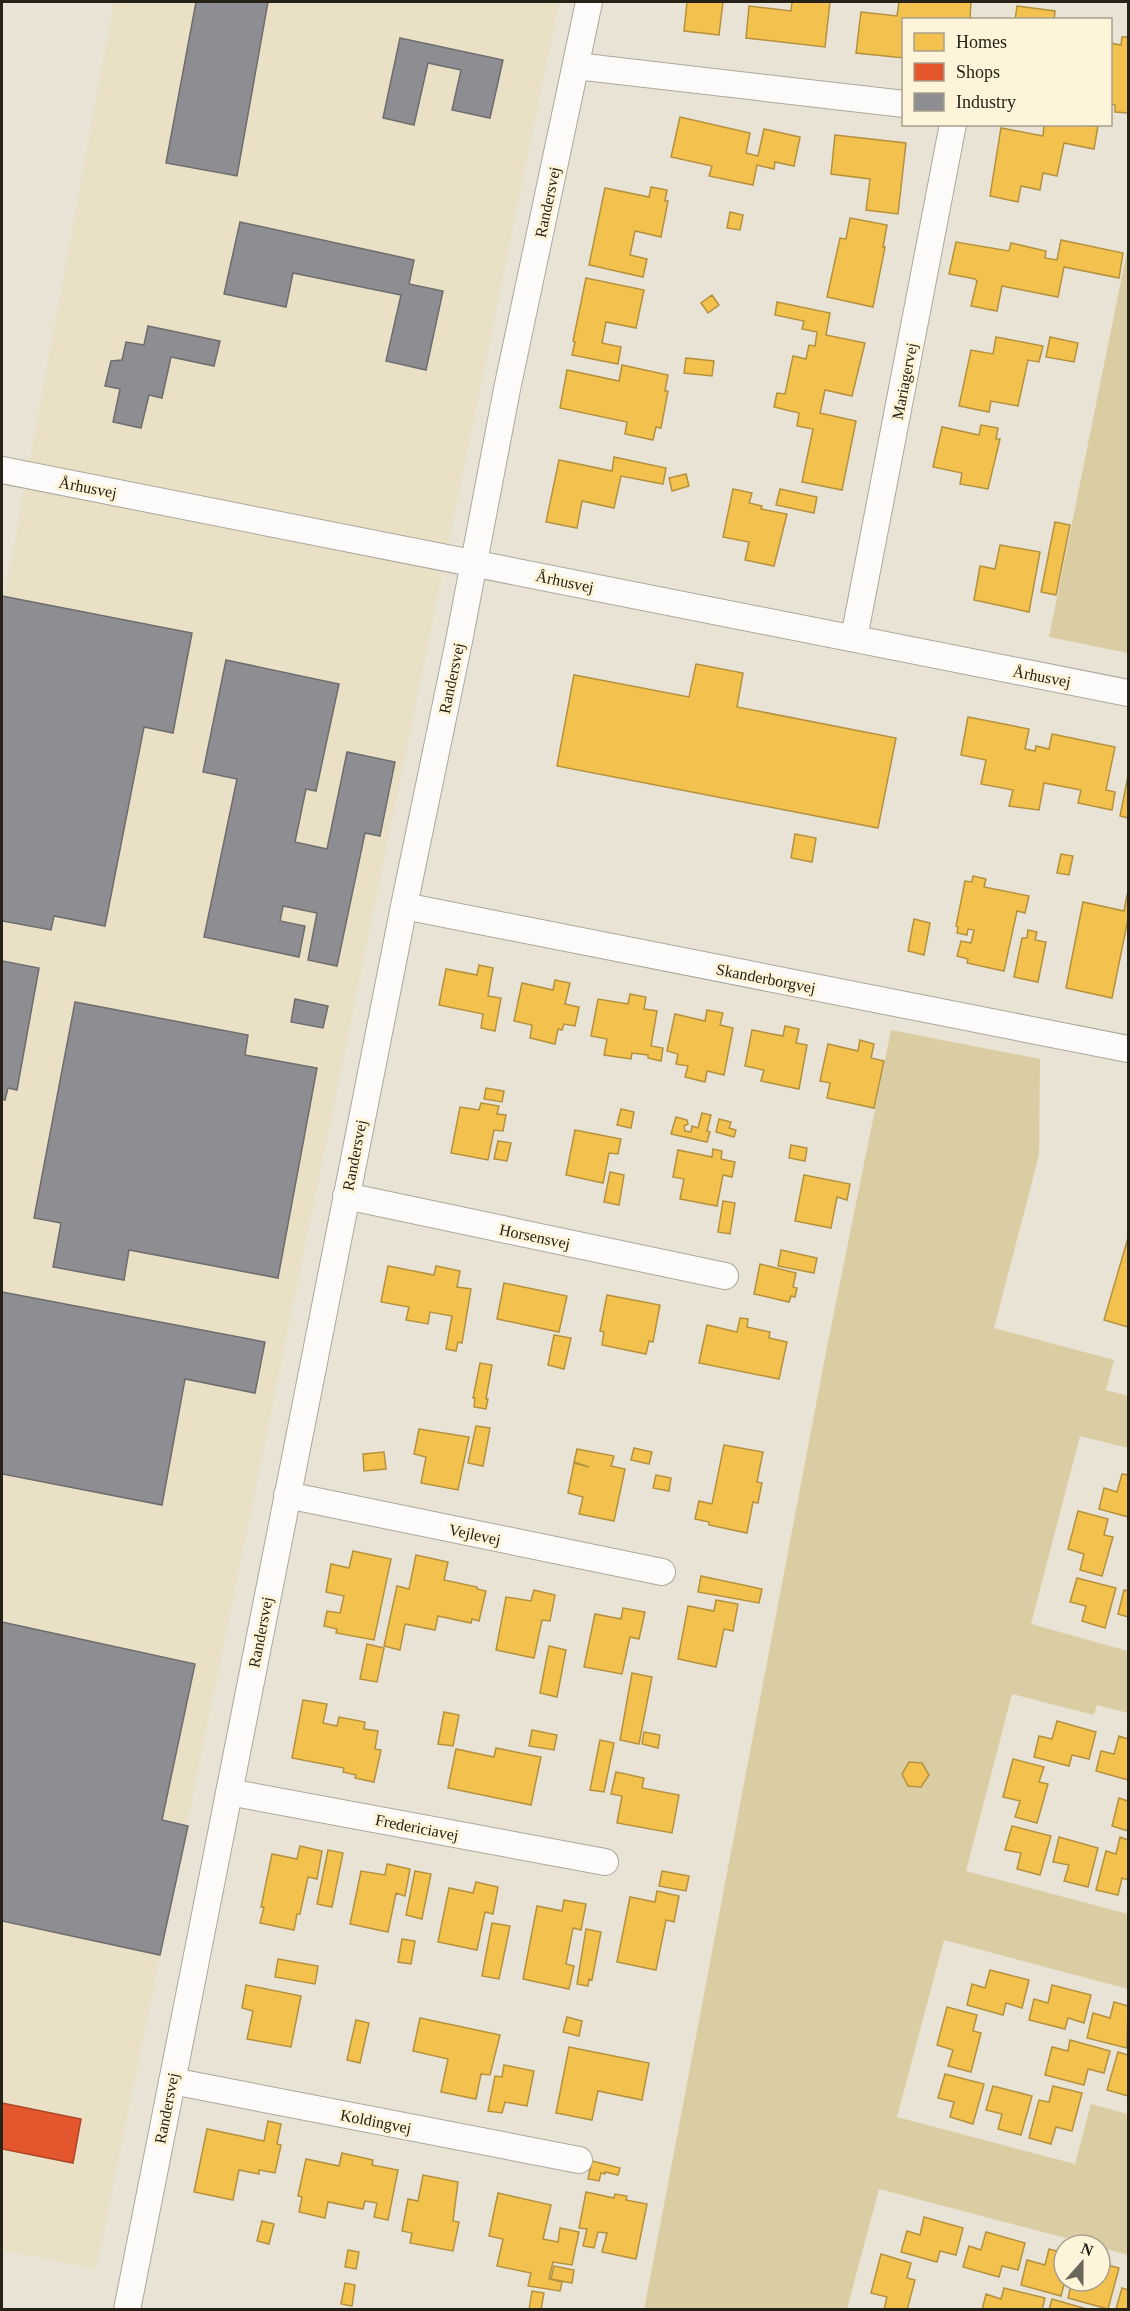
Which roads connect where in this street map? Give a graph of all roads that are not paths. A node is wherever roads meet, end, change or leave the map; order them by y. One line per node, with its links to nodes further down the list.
1 (589, 2): 2 (street, Randersvej)
2 (576, 66): 3 (street); 6 (street, Randersvej)
3 (902, 104)
4 (953, 126): 7 (street, Mariagervej)
5 (2, 470): 6 (street, Århusvej)
6 (474, 562): 7 (street, Århusvej); 9 (street, Randersvej)
7 (854, 638): 8 (street, Århusvej)
8 (1128, 693)
9 (404, 906): 10 (street, Skanderborgvej); 11 (street, Randersvej)
10 (1128, 1049)
11 (346, 1196): 12 (street, Horsensvej); 13 (street, Randersvej)
12 (725, 1276)
13 (288, 1495): 14 (street, Vejlevej); 15 (street, Randersvej)
14 (662, 1572)
15 (229, 1792): 16 (street, Fredericiavej); 17 (street, Randersvej)
16 (605, 1862)
17 (172, 2081): 18 (street, Koldingvej); 19 (street, Randersvej)
18 (579, 2160)
19 (127, 2310)

